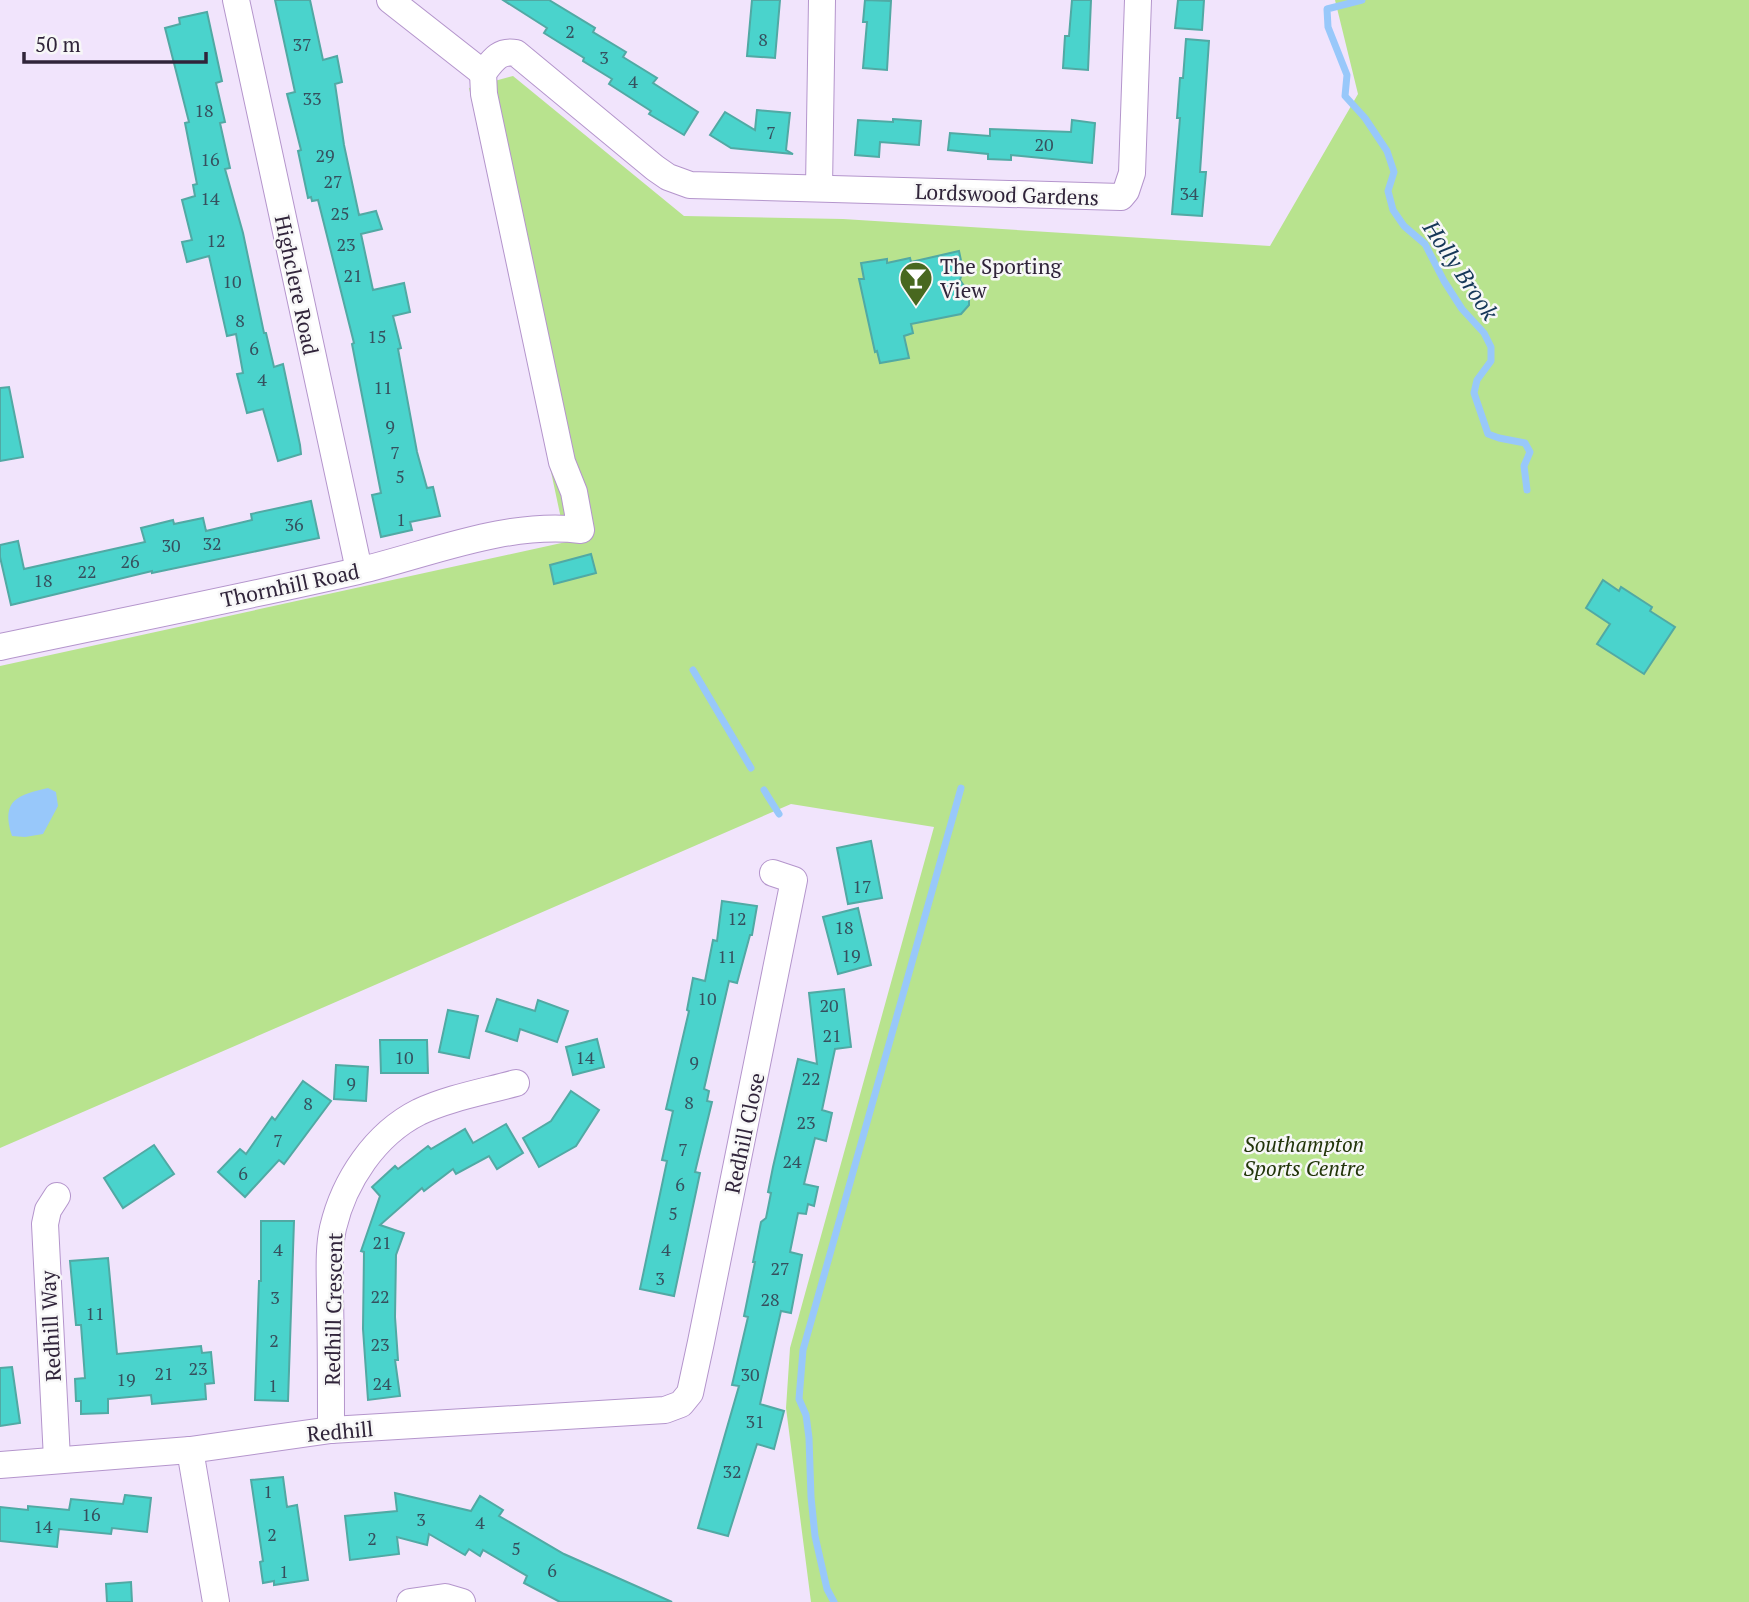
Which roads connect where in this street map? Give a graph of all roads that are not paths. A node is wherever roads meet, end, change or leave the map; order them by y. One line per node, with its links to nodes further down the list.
1 (236, 0): 7 (street, Highclere Road)
2 (390, 0): 5 (street)
3 (822, 0): 6 (street)
4 (1138, 0): 6 (street, Lordswood Gardens)
5 (483, 73): 6 (street, Lordswood Gardens); 7 (street, Thornhill Road)
6 (819, 187)
7 (359, 570): 8 (street, Thornhill Road)
8 (0, 648)
9 (773, 873): 12 (street, Redhill Close)
10 (516, 1083): 13 (street, Redhill Crescent)
11 (57, 1196): 15 (street, Redhill Way)
12 (681, 1404): 13 (street, Redhill)
13 (331, 1430): 14 (street, Redhill)
14 (190, 1450): 15 (street, Redhill); 17 (street)
15 (57, 1459): 16 (street, Redhill)
16 (0, 1465)
17 (216, 1602)
18 (411, 1602): 19 (street)
19 (462, 1602)

